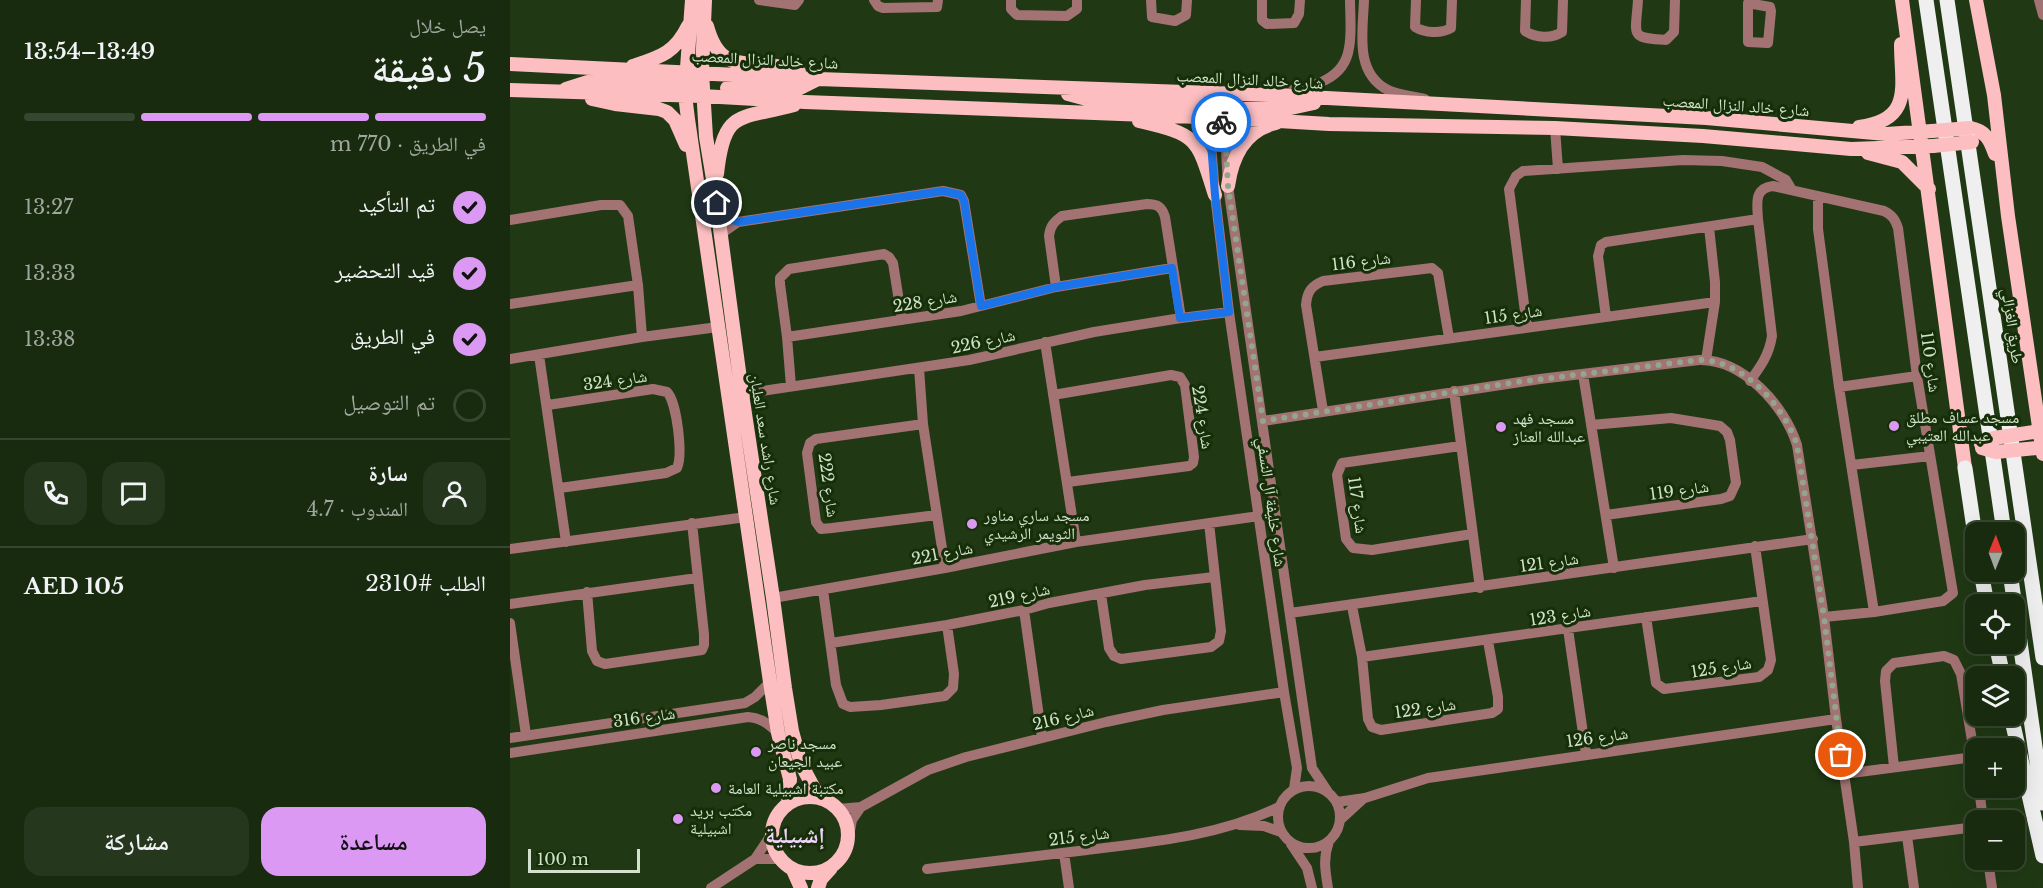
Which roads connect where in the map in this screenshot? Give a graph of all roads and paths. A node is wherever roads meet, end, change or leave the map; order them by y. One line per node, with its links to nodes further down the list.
1 (692, 0): 27 (main road)
2 (705, 0): 27 (main road)
3 (759, 0): 4 (street)
4 (800, 0)
5 (874, 0): 6 (street)
6 (938, 0)
7 (1011, 0): 8 (street)
8 (1077, 0)
9 (1151, 0): 10 (street)
10 (1186, 0)
11 (1262, 0): 12 (street)
12 (1300, 0)
13 (1350, 0): 37 (street)
14 (1364, 0): 41 (street)
15 (1416, 0): 16 (street)
16 (1452, 0)
17 (1526, 0): 18 (street)
18 (1563, 0)
19 (1638, 0): 20 (street)
20 (1675, 0)
21 (1901, 0): 46 (main road); 47 (main road)
22 (1926, 0): 118 (highway)
23 (1947, 0): 151 (highway, طريق الغزالي)
24 (1976, 0): 38 (main road)
25 (2039, 0): 26 (street)
26 (2043, 15)
27 (698, 19): 29 (main road); 30 (main road, شارع راشد سعد العلبان); 31 (main road); 32 (main road, شارع راشد سعد العلبان)
28 (510, 64): 29 (main road, شارع خالد النزال المعصب)
29 (625, 69): 32 (main road, شارع خالد النزال المعصب)
30 (702, 72): 31 (main road, شارع خالد النزال المعصب); 32 (main road, شارع خالد النزال المعصب); 36 (main road, شارع راشد سعد العلبان)
31 (818, 79): 33 (main road, شارع خالد النزال المعصب); 36 (main road)
32 (686, 84): 35 (main road, شارع خالد النزال المعصب); 36 (main road, شارع خالد النزال المعصب); 53 (main road, شارع راشد سعد العلبان)
33 (1049, 88): 37 (main road, شارع خالد النزال المعصب); 43 (main road)
34 (510, 90): 35 (main road, شارع خالد النزال المعصب)
35 (557, 92): 53 (main road)
36 (702, 92): 40 (main road, شارع خالد النزال المعصب); 58 (main road, شارع راشد سعد العلبان)
37 (1269, 95): 39 (main road, شارع خالد النزال المعصب)
38 (1994, 95): 49 (main road); 55 (main road)
39 (1334, 99): 41 (main road, شارع خالد النزال المعصب); 43 (main road)
40 (805, 102): 42 (main road, شارع خالد النزال المعصب); 58 (main road)
41 (1448, 105): 46 (main road, شارع خالد النزال المعصب)
42 (1111, 114): 43 (main road, شارع خالد النزال المعصب); 59 (main road)
43 (1218, 117): 44 (main road, شارع خالد النزال المعصب); 54 (street, شارع خليفة آل النسفي); 59 (street, شارع خليفة آل النسفي)
44 (1285, 122): 45 (main road, شارع خالد النزال المعصب); 54 (main road)
45 (1555, 128): 51 (main road, شارع خالد النزال المعصب); 52 (street)
46 (1840, 130): 47 (main road, شارع خالد النزال المعصب)
47 (1926, 131): 48 (main road, شارع خالد النزال المعصب, bridge); 50 (main road)
48 (1971, 135): 49 (main road, شارع خالد النزال المعصب); 50 (main road, شارع خالد النزال المعصب, bridge)
49 (1987, 135): 55 (main road)
50 (1928, 147): 51 (main road, شارع خالد النزال المعصب); 56 (main road)
51 (1851, 149): 56 (main road)
52 (1558, 169): 57 (street, شارع 110); 78 (street, شارع 110)
53 (697, 173): 77 (main road, شارع راشد سعد العلبان)
54 (1228, 186): 101 (street, شارع خليفة آل النسفي)
55 (2004, 188): 90 (main road)
56 (1929, 189): 98 (main road)
57 (1792, 190): 60 (street, شارع 110); 62 (street, شارع 110)
58 (716, 191): 61 (main road, شارع راشد سعد العلبان)
59 (1215, 195): 73 (street, شارع خليفة آل النسفي)
60 (1818, 196): 89 (street, شارع 110); 93 (street)
61 (718, 215): 64 (street); 66 (main road, شارع راشد سعد العلبان)
62 (1758, 219): 65 (street); 91 (street)
63 (510, 220): 68 (street)
64 (738, 222): 66 (street); 72 (street)
65 (1709, 227): 70 (street); 74 (street)
66 (721, 234): 95 (main road, شارع راشد سعد العلبان)
67 (1172, 268): 69 (street, شارع 228); 69 (street); 75 (street)
68 (638, 285): 71 (street); 79 (street)
69 (1056, 287): 72 (street, شارع 228)
70 (1715, 302): 74 (street, شارع 115); 86 (street)
71 (510, 304)
72 (981, 306): 76 (street, شارع 228)
73 (1229, 312): 75 (street, شارع 226); 115 (street, شارع خليفة آل النسفي)
74 (1606, 317): 78 (street, شارع 115)
75 (1180, 318): 82 (street, شارع 226)
76 (902, 320): 80 (street, شارع 228); 80 (street)
77 (718, 327): 79 (street); 116 (main road, شارع راشد سعد العلبان)
78 (1527, 327): 81 (street, شارع 115)
79 (642, 337): 83 (street)
80 (787, 337): 92 (street)
81 (1449, 338): 84 (street, شارع 115); 84 (street, شارع 116)
82 (1045, 342): 87 (street, شارع 226); 96 (street)
83 (539, 355): 85 (street); 99 (street)
84 (1315, 357): 100 (street, شارع 116)
85 (510, 359)
86 (1706, 360): 88 (street); 91 (street)
87 (919, 368): 92 (street, شارع 226); 102 (street)
88 (1583, 374): 94 (street); 103 (street)
89 (1917, 376): 93 (street); 108 (street, شارع 110)
90 (2031, 376): 97 (main road); 104 (main road)
91 (1750, 381): 122 (street)
92 (791, 386): 95 (street, شارع 226)
93 (1839, 387): 109 (street)
94 (1454, 391): 100 (street); 105 (street)
95 (742, 394): 136 (main road, شارع راشد سعد العلبان)
96 (1053, 395): 111 (street); 111 (street, شارع 224)
97 (2043, 399)
98 (1957, 403): 106 (main road); 110 (main road)
99 (548, 405): 112 (street); 112 (street, شارع 324)
100 (1323, 411): 101 (street)
101 (1263, 421): 142 (street, شارع خليفة آل النسفي)
102 (923, 424): 114 (street); 114 (street, شارع 222)
103 (1591, 424): 113 (street); 113 (street, شارع 119)
104 (2039, 432): 106 (main road, bridge); 107 (main road)
105 (1460, 446): 121 (street); 121 (street, شارع 117)
106 (1981, 446): 107 (main road, bridge); 110 (main road)
107 (2041, 449)
108 (1930, 456): 109 (street); 141 (street, شارع 110)
109 (1852, 465): 141 (street)
110 (1965, 468): 117 (highway)
111 (1068, 482): 124 (street)
112 (560, 488): 123 (street)
113 (1606, 514): 128 (street)
114 (937, 515): 127 (street)
115 (1259, 516): 120 (street, شارع 221); 153 (street, شارع خليفة آل النسفي)
116 (747, 517): 119 (street); 152 (main road, شارع راشد سعد العلبان)
117 (1973, 522)
118 (2003, 522)
119 (692, 523): 123 (street); 130 (street)
120 (1209, 523): 124 (street, شارع 221); 129 (street)
121 (1472, 534): 132 (street)
122 (1813, 539): 125 (street, شارع 121); 144 (street)
123 (566, 542): 126 (street)
124 (1076, 542): 127 (street, شارع 221)
125 (1755, 546): 128 (street, شارع 121); 137 (street, شارع 125)
126 (510, 549)
127 (945, 568): 133 (street, شارع 221)
128 (1614, 568): 132 (street, شارع 121)
129 (1214, 577): 135 (street, شارع 219); 135 (street)
130 (697, 578): 134 (street); 134 (street)
131 (2011, 582): 172 (highway)
132 (1480, 588): 139 (street, شارع 121)
133 (823, 590): 136 (street, شارع 221); 149 (street)
134 (587, 592): 138 (street)
135 (1101, 594): 140 (street, شارع 219)
136 (773, 598): 174 (main road, شارع راشد سعد العلبان)
137 (1762, 601): 143 (street, شارع 123); 143 (street, شارع 125)
138 (510, 604)
139 (1352, 606): 142 (street, شارع 121); 150 (street, شارع 122)
140 (1023, 610): 146 (street, شارع 219); 161 (street)
141 (1874, 612): 144 (street, شارع 110)
142 (1290, 613): 169 (street, شارع خليفة آل النسفي)
143 (1646, 617): 147 (street, شارع 123)
144 (1824, 617): 156 (street)
145 (510, 623): 159 (street)
146 (947, 625): 149 (street, شارع 219); 149 (street)
147 (1568, 629): 148 (street, شارع 123); 164 (street)
148 (1488, 641): 150 (street, شارع 123); 150 (street, شارع 122)
149 (831, 643)
150 (1362, 657)
151 (2043, 658)
152 (770, 682): 154 (street); 158 (main road, شارع راشد سعد العلبان)
153 (1284, 692): 161 (street, شارع 216); 168 (street, شارع خليفة آل النسفي)
154 (745, 703): 155 (street); 159 (street, شارع 316)
155 (748, 717): 158 (street); 163 (street, شارع 316)
156 (1836, 719): 164 (street, شارع 126); 167 (street)
157 (2013, 726): 187 (highway)
158 (778, 733): 173 (main road, شارع راشد سعد العلبان)
159 (526, 735): 160 (street, شارع 316)
160 (510, 738)
161 (1042, 738): 175 (street, شارع 216)
162 (1971, 738): 166 (street)
163 (510, 753)
164 (1586, 754): 170 (street, شارع 126)
165 (1965, 762): 166 (street)
166 (1894, 767): 167 (street)
167 (1844, 774): 185 (street)
168 (1294, 789): 169 (street); 176 (street)
169 (1328, 792): 171 (street)
170 (1365, 798): 171 (street, شارع 126); 177 (street, شارع 126)
171 (1336, 802): 177 (street)
172 (2043, 803)
173 (788, 804): 174 (main road); 180 (main road)
174 (833, 805): 175 (street, شارع 216); 181 (main road)
175 (861, 807): 181 (street)
176 (1279, 807): 178 (street, شارع 215); 182 (street)
177 (1340, 820): 184 (street)
178 (1233, 825): 182 (street, شارع 215); 186 (street, شارع 215)
179 (1965, 828): 183 (street)
180 (771, 835): 188 (street); 189 (main road)
181 (849, 836): 190 (main road)
182 (1284, 836): 184 (street); 198 (street)
183 (1907, 836): 185 (street); 201 (street)
184 (1329, 841): 199 (street)
185 (1854, 842): 200 (street)
186 (1064, 853): 191 (street, شارع 215); 197 (street)
187 (2043, 856)
188 (754, 859): 189 (street); 194 (street)
189 (780, 860): 192 (main road)
190 (831, 868): 192 (main road); 196 (main road)
191 (927, 869)
192 (793, 870): 195 (main road)
193 (1989, 870): 202 (street)
194 (711, 888)
195 (801, 888)
196 (818, 888)
197 (1069, 888)
198 (1312, 888)
199 (1328, 888)
200 (1858, 888)
201 (1914, 888)
202 (1992, 888)

